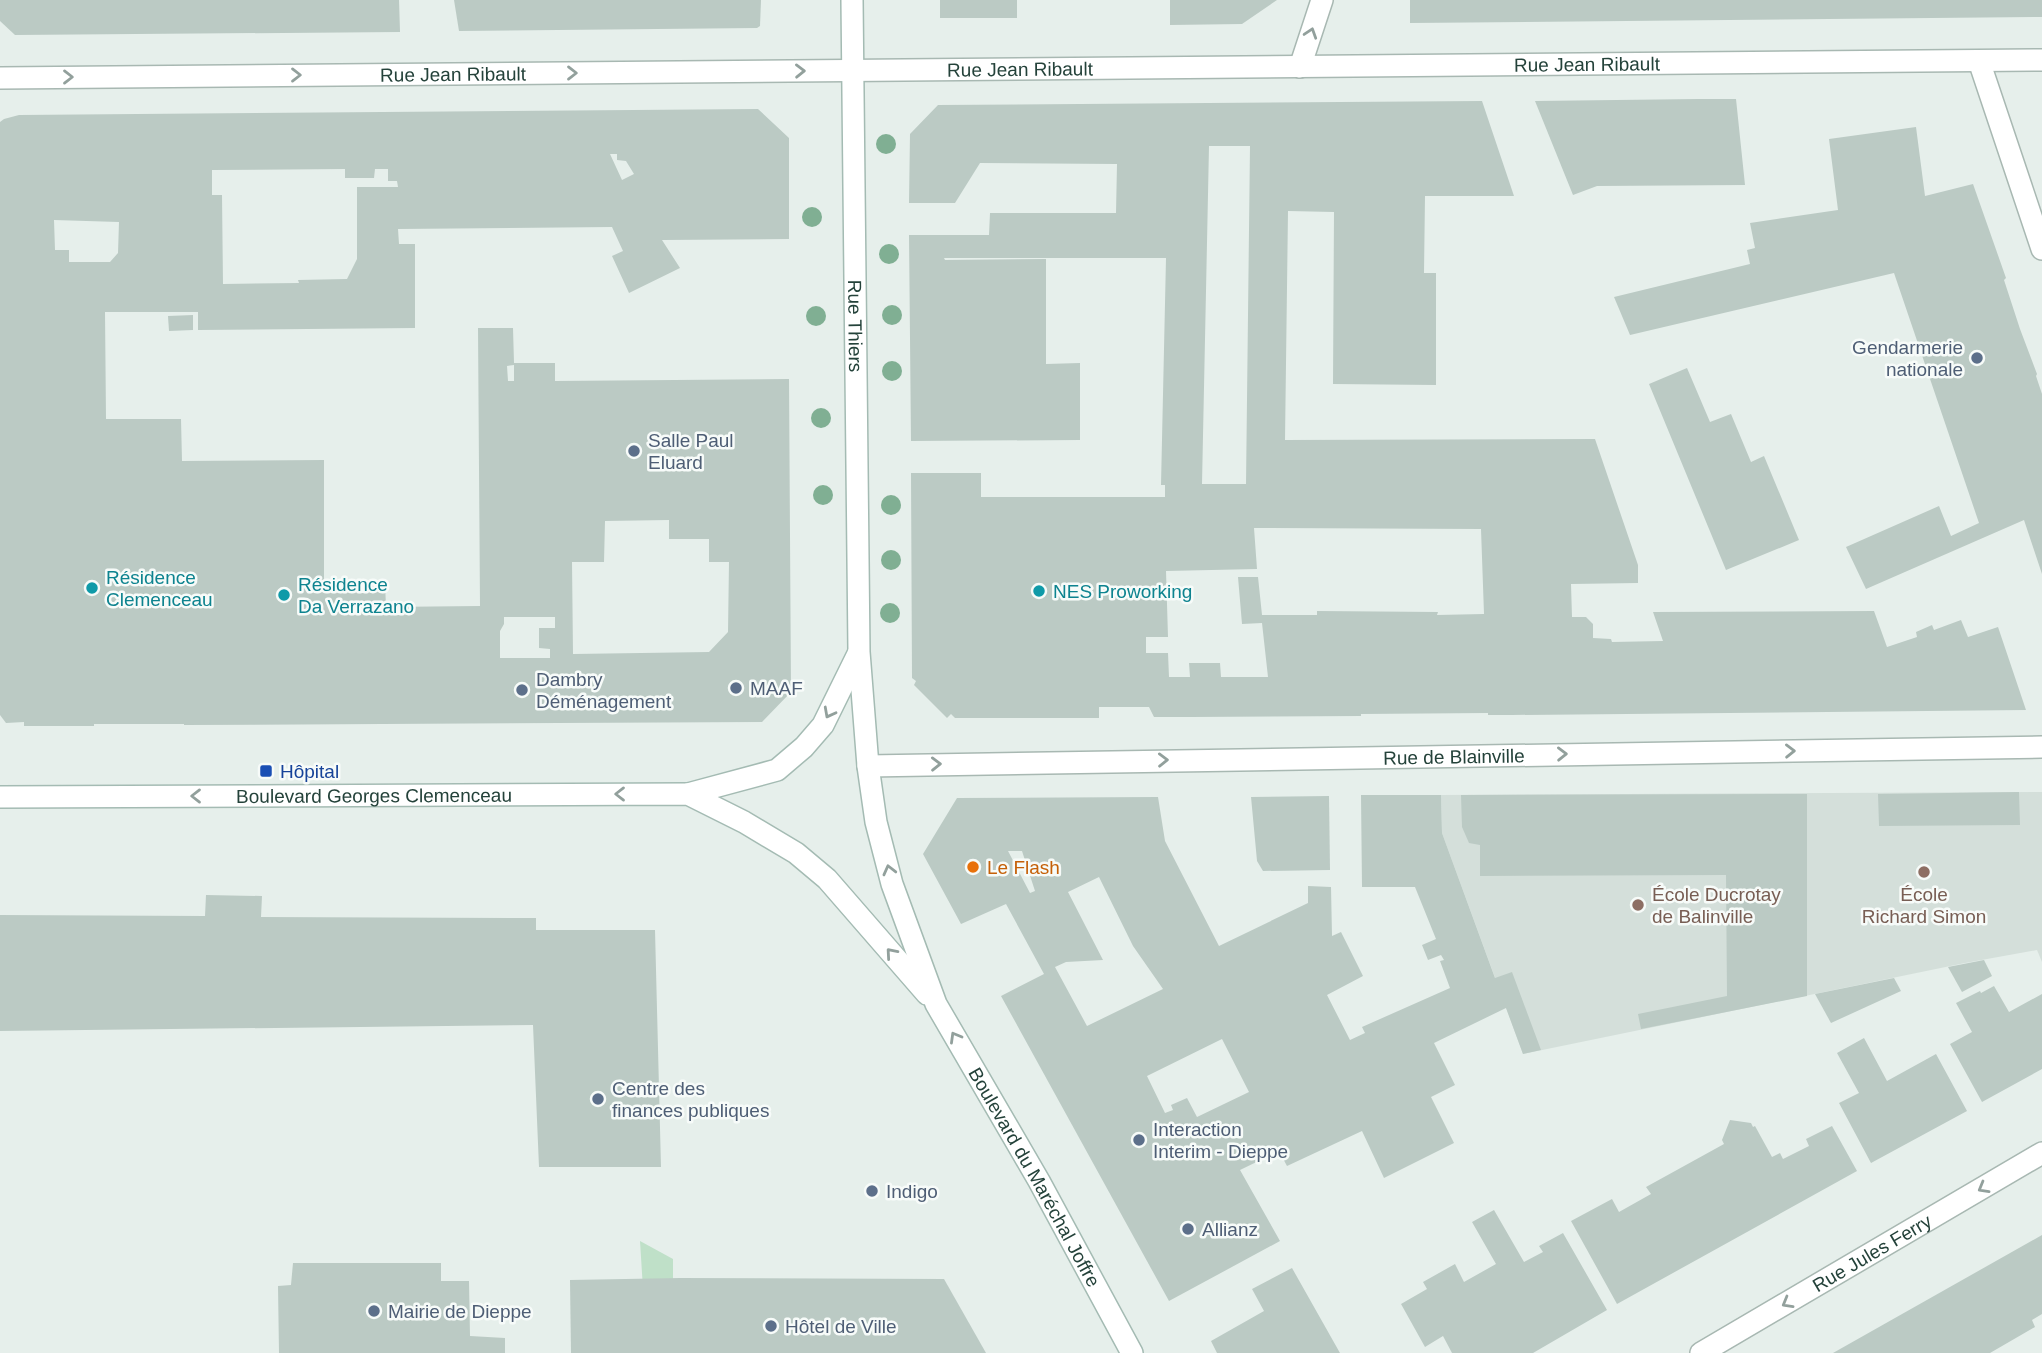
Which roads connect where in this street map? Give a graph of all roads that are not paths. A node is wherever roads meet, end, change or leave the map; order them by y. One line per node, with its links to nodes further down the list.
1 (852, 0): 6 (street, Rue Thiers)
2 (1322, 0): 5 (street, one-way to 2)
3 (2042, 60): 4 (street, Rue Jean Ribault)
4 (1979, 61): 5 (street, Rue Jean Ribault); 8 (street)
5 (1300, 67): 6 (street, Rue Jean Ribault)
6 (853, 70): 7 (street, Rue Jean Ribault, one-way to 6); 9 (street, Rue Thiers)
7 (0, 78)
8 (2042, 250)
9 (859, 652): 11 (street, Rue Thiers); 12 (street, Rue Thiers, one-way to 12)
10 (2042, 747): 11 (street, Rue de Blainville, one-way to 10)
11 (868, 765): 15 (street, Boulevard du Maréchal Joffre, one-way to 11)
12 (688, 794): 13 (street, Boulevard Georges Clemenceau, one-way to 13); 14 (street, Boulevard Georges Clemenceau)
13 (0, 797)
14 (744, 822): 15 (street, Boulevard du Maréchal Joffre, one-way to 14)
15 (936, 1004): 17 (street, Boulevard du Maréchal Joffre, one-way to 15)
16 (2042, 1153): 18 (street, Rue Jules Ferry, one-way to 18)
17 (1132, 1353)
18 (1701, 1353)

